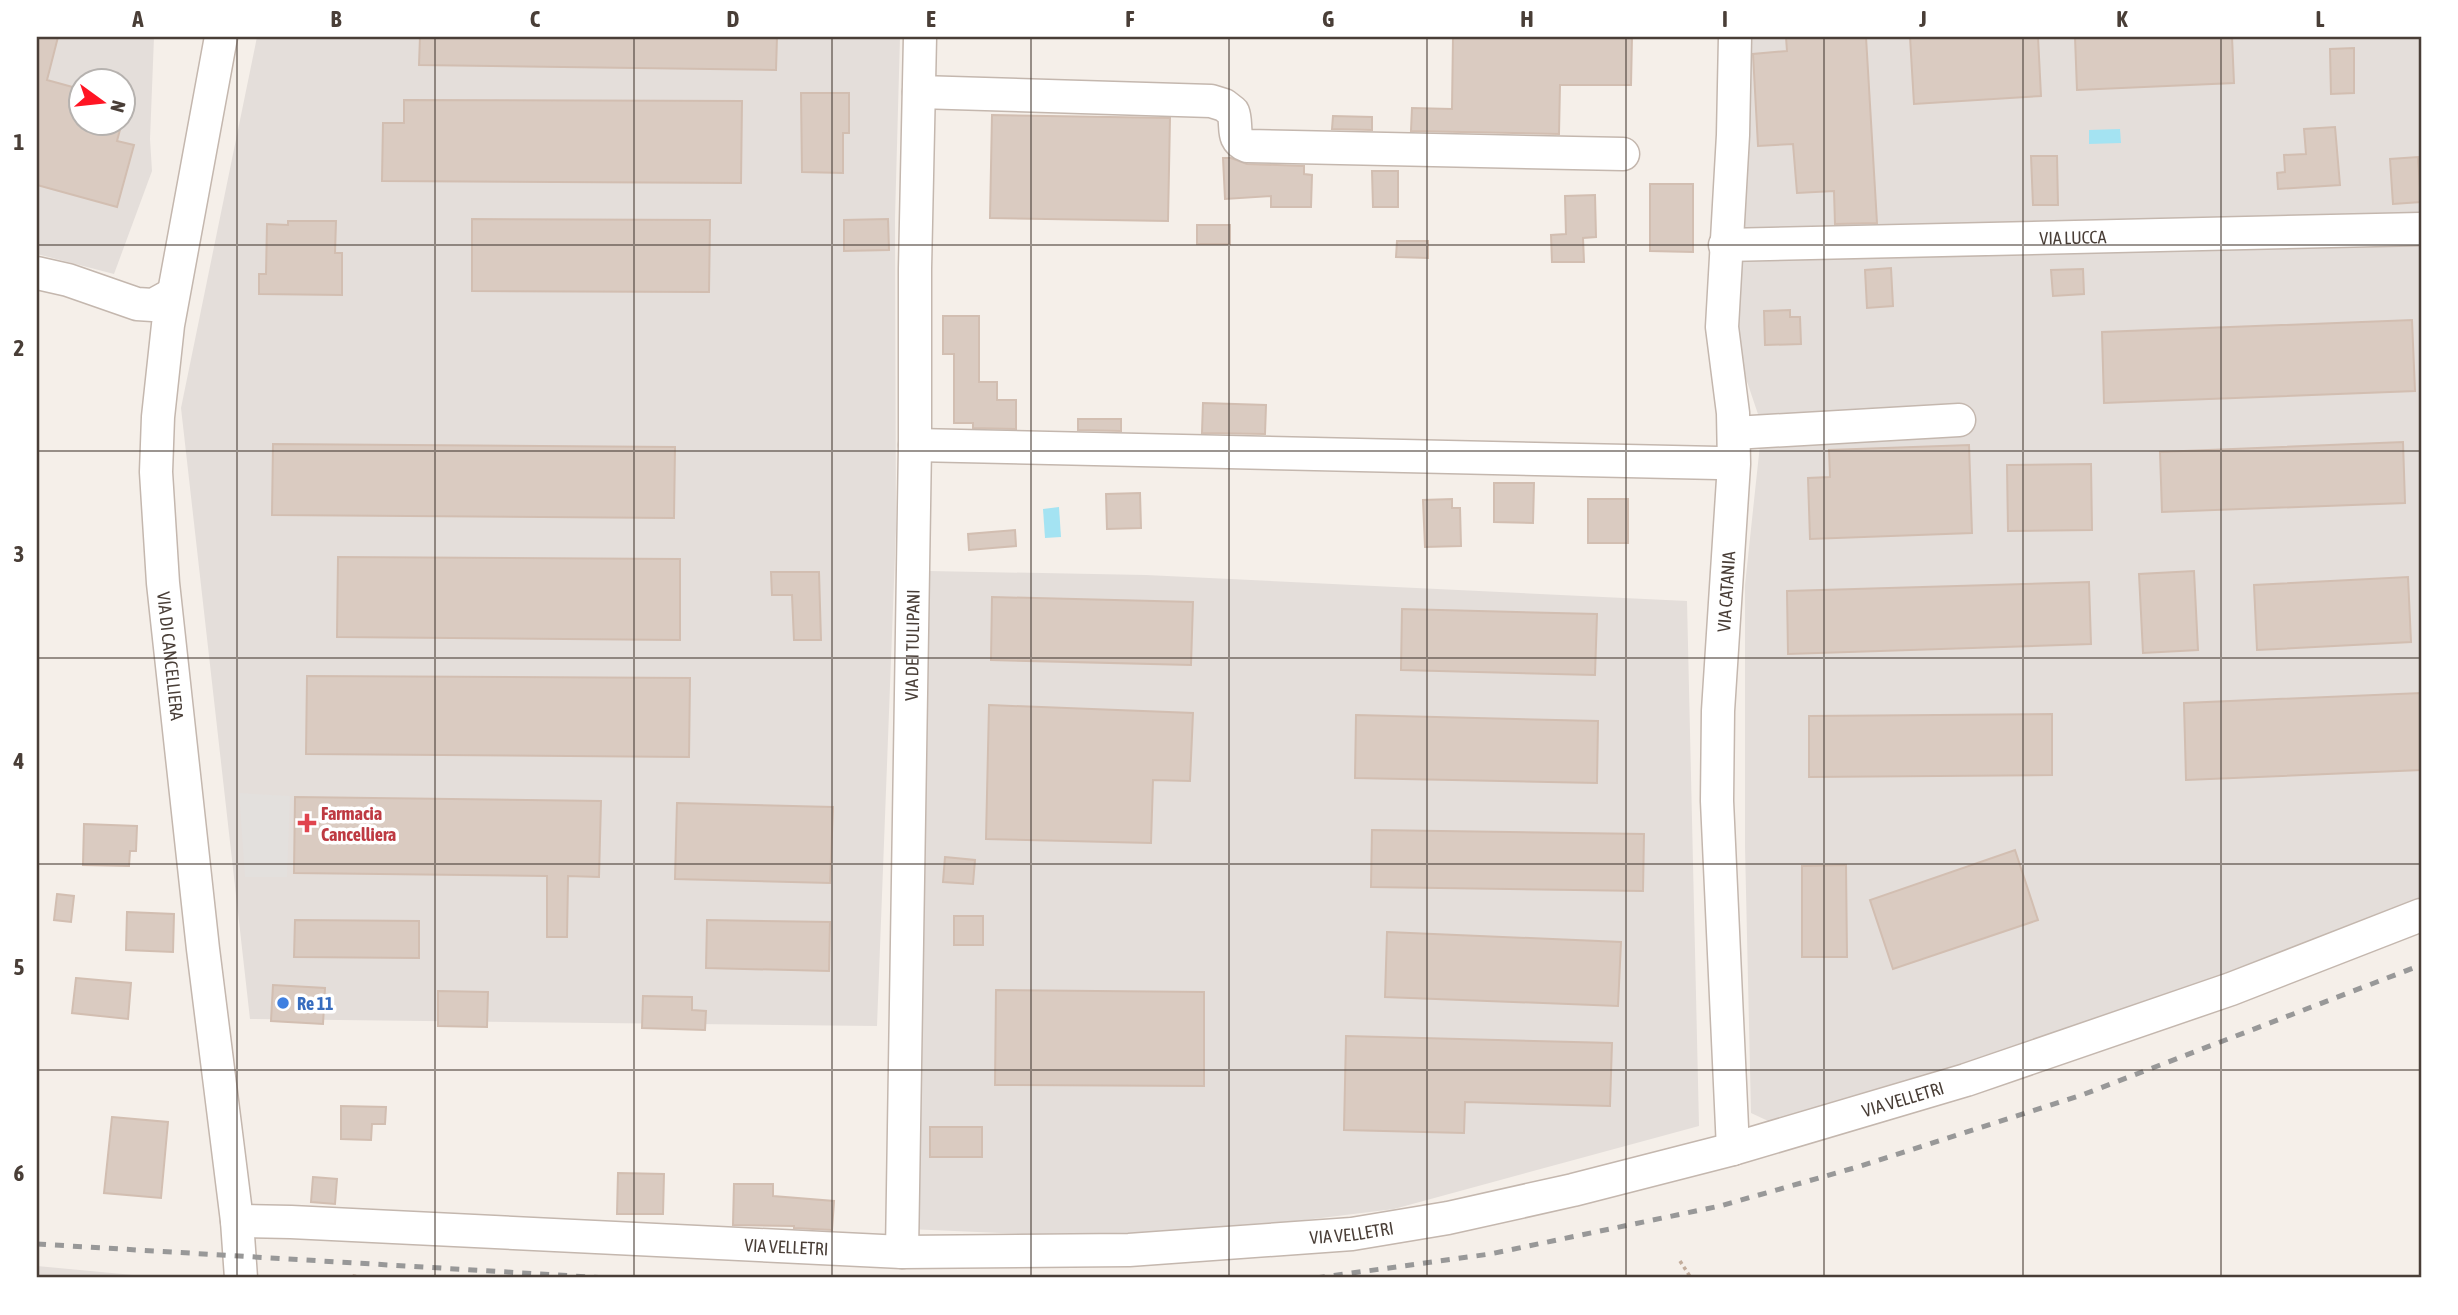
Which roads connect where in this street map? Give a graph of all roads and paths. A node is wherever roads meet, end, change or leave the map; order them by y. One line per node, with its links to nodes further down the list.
1 (220, 37): 9 (street, VIA DI CANCELLIERA)
2 (919, 37): 4 (street, VIA DEI TULIPANI)
3 (1735, 37): 7 (street, VIA CATANIA)
4 (919, 92): 5 (street); 14 (street, VIA DEI TULIPANI)
5 (1623, 154)
6 (2421, 229): 7 (street, VIA LUCCA)
7 (1725, 245): 13 (street, VIA CATANIA)
8 (37, 273): 10 (street)
9 (173, 294): 10 (street); 11 (street, VIA DI CANCELLIERA)
10 (123, 300): 11 (street)
11 (163, 365): 18 (street, VIA DI CANCELLIERA)
12 (1959, 420): 13 (street)
13 (1734, 433): 17 (street, VIA CATANIA)
14 (915, 445): 15 (street); 19 (street, VIA DEI TULIPANI)
15 (1718, 463)
16 (2421, 915): 17 (street, VIA VELLETRI)
17 (1733, 1149): 19 (street, VIA VELLETRI)
18 (237, 1221): 19 (street, VIA VELLETRI); 22 (street, VIA DI CANCELLIERA)
19 (902, 1252)
20 (1680, 1261): 24 (path)
21 (355, 1272): 23 (path)
22 (241, 1278)
23 (354, 1278)
24 (1691, 1278)

